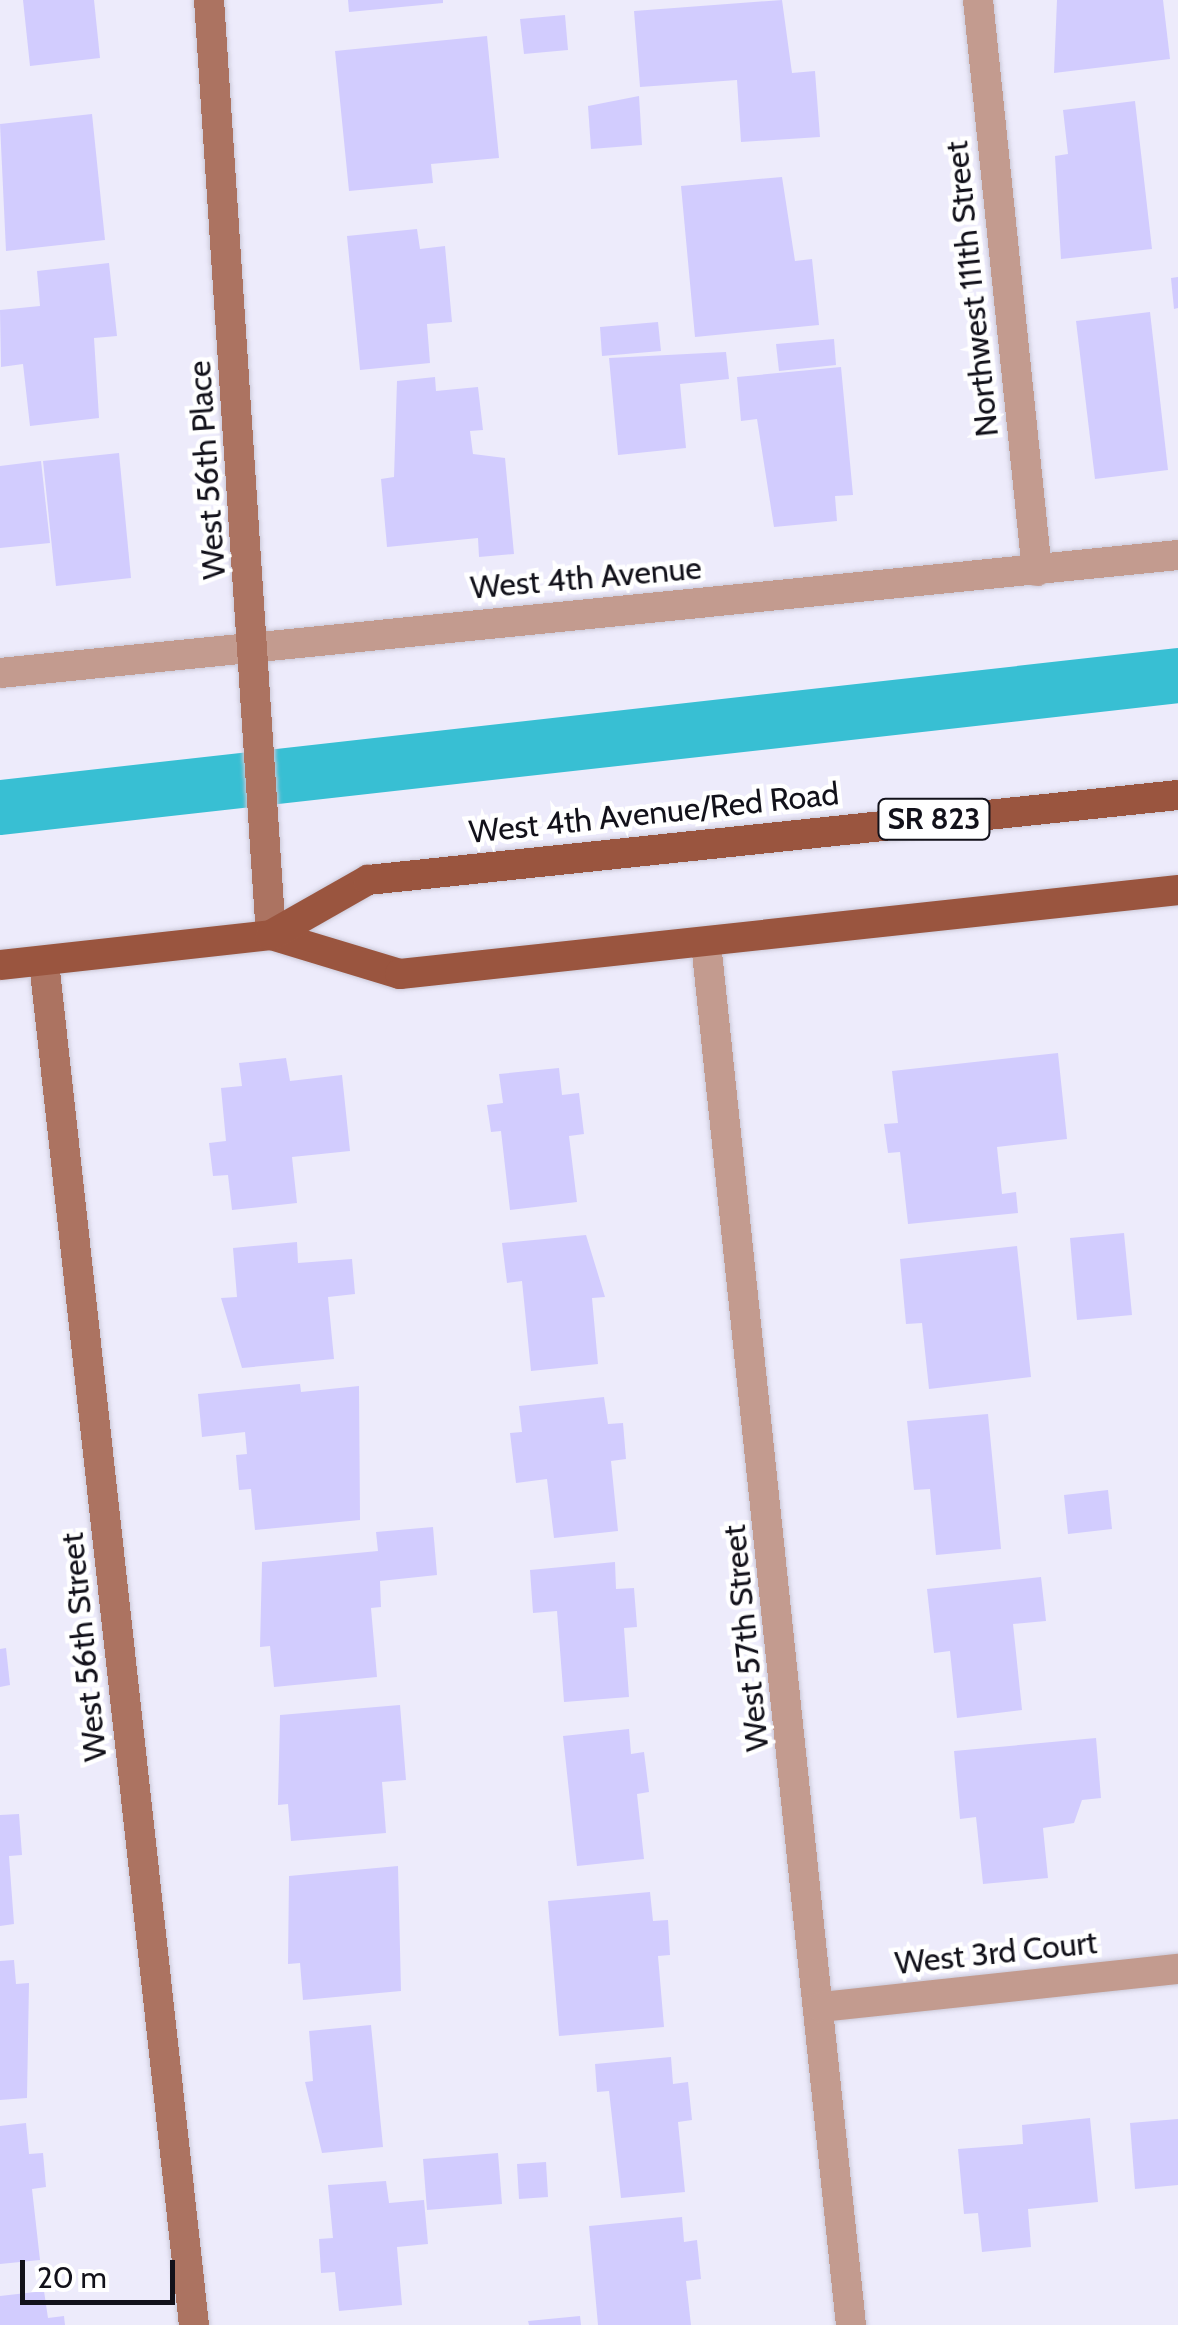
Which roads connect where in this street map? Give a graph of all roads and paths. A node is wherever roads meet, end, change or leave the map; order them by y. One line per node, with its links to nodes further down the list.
1 (209, 0): 5 (street, West 56th Place)
2 (978, 0): 4 (street, Northwest 111th Street)
3 (1178, 555): 4 (street, West 4th Avenue)
4 (1037, 571): 5 (street, West 4th Avenue)
5 (254, 644): 6 (street, West 4th Avenue); 9 (street, West 56th Place)
6 (0, 673)
7 (1178, 796): 9 (main road, West 4th Avenue/Red Road / SR 823)
8 (1178, 890): 10 (main road, West 4th Avenue/Red Road / SR 823)
9 (271, 935): 10 (main road, West 4th Avenue/Red Road / SR 823); 11 (main road, West 4th Avenue/Red Road / SR 823)
10 (706, 943): 14 (street, West 57th Street)
11 (44, 962): 12 (main road, West 4th Avenue/Red Road / SR 823); 15 (street, West 56th Street)
12 (0, 965)
13 (1178, 1969): 14 (street, West 3rd Court)
14 (821, 2007): 16 (street, West 57th Street)
15 (194, 2325)
16 (851, 2325)

